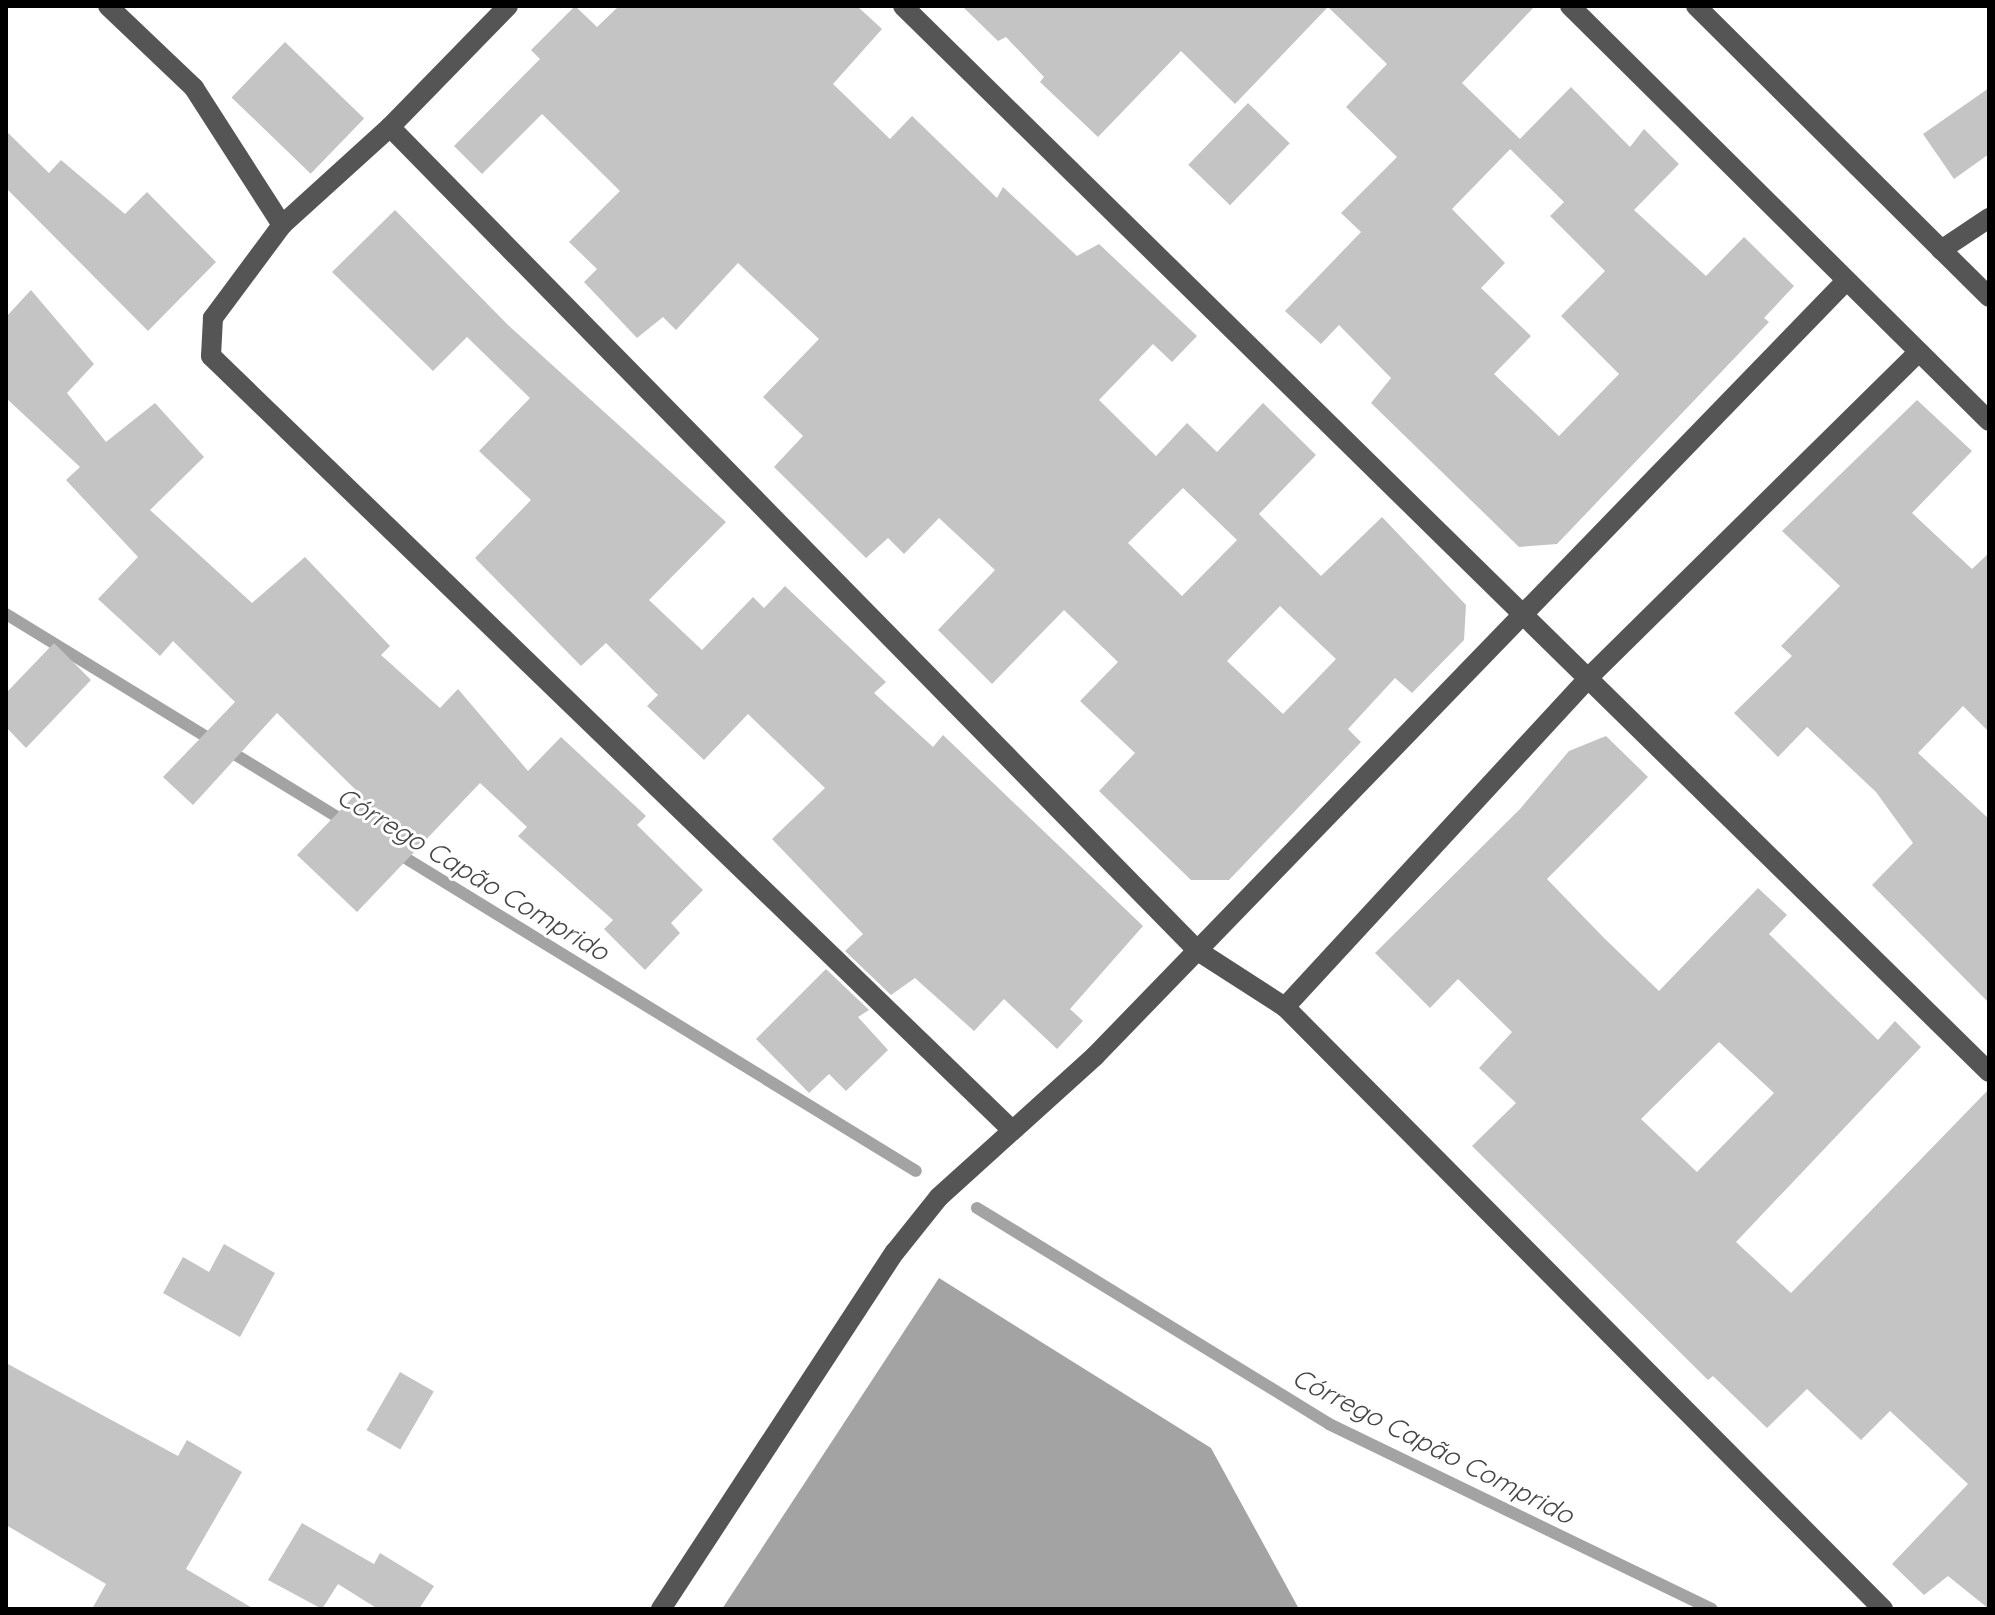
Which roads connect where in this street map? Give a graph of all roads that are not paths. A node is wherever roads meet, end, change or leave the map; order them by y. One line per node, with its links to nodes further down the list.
1 (108, 6): 8 (street)
2 (508, 6): 6 (street)
3 (903, 6): 14 (street)
4 (1570, 6): 10 (street)
5 (1696, 6): 9 (street)
6 (390, 127): 8 (street); 16 (street)
7 (1989, 218): 9 (street)
8 (282, 225): 19 (street)
9 (1941, 250): 11 (street)
10 (1844, 283): 12 (street); 14 (street)
11 (1989, 297)
12 (1918, 353): 13 (street); 15 (street)
13 (1989, 421)
14 (1526, 614): 15 (street); 16 (street)
15 (1589, 677): 17 (street); 18 (street)
16 (1198, 951): 17 (street); 19 (street)
17 (1285, 1007): 21 (street)
18 (1989, 1072)
19 (1012, 1130): 20 (street)
20 (661, 1609)
21 (1883, 1609)

